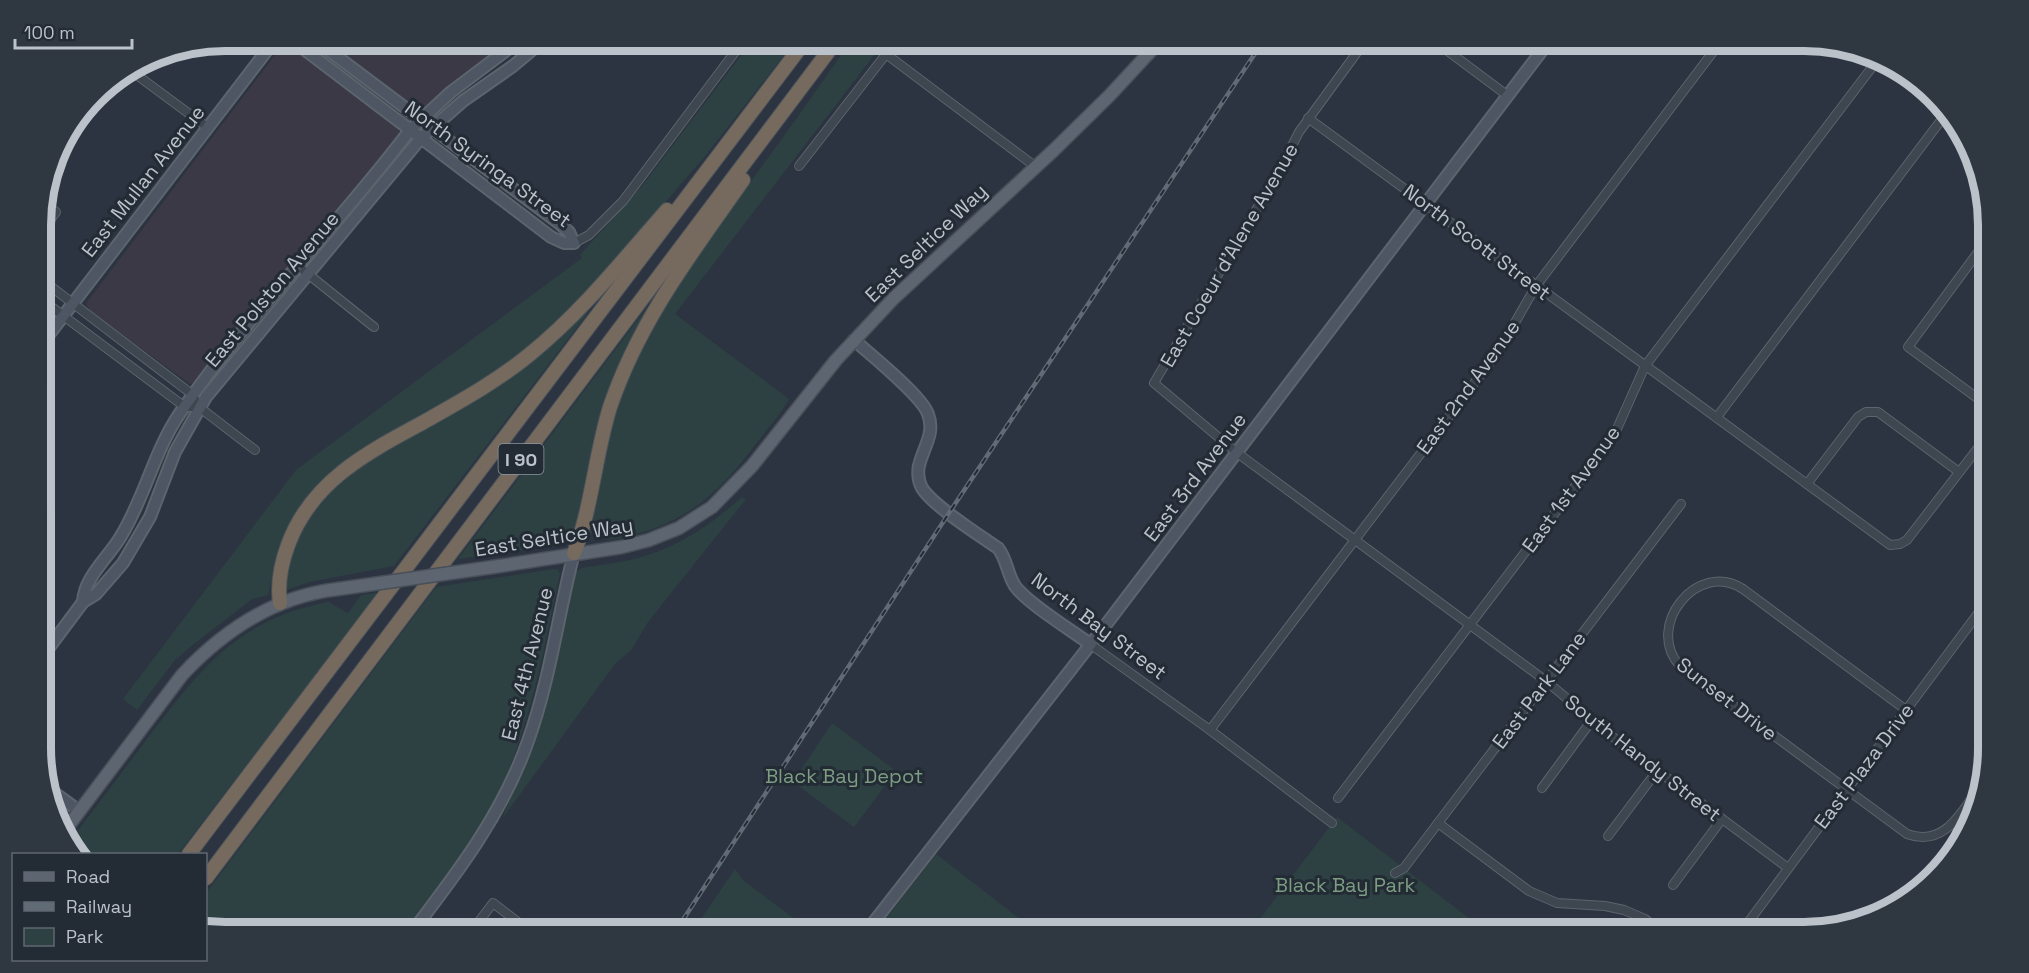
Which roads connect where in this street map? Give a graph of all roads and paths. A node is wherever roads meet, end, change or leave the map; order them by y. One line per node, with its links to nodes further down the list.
1 (266, 51): 24 (street, East Mullan Avenue)
2 (306, 51): 26 (street, North Syringa Street)
3 (330, 51): 20 (street, North Syringa Street)
4 (505, 51): 20 (street, East Polston Avenue)
5 (531, 51): 25 (street, East Polston Avenue)
6 (736, 51): 31 (street)
7 (798, 51): 23 (highway, I 90)
8 (831, 51): 82 (highway, I 90)
9 (832, 51): 56 (highway)
10 (888, 51): 16 (street)
11 (1151, 51): 29 (main road, East Seltice Way)
12 (1358, 51): 21 (street, East Coeur d'Alene Avenue)
13 (1448, 51): 19 (street)
14 (1542, 51): 19 (street, East 3rd Avenue)
15 (1714, 51): 35 (street, East 2nd Avenue)
16 (886, 54): 28 (street); 29 (street)
17 (1873, 66): 43 (street, East 1st Avenue)
18 (137, 75): 24 (street)
19 (1508, 96): 30 (street, East 3rd Avenue)
20 (421, 118): 25 (street, North Syringa Street); 26 (street, East Polston Avenue)
21 (1308, 118): 30 (street, North Scott Street); 51 (street, East Coeur d'Alene Avenue)
22 (1942, 119): 48 (street)
23 (743, 123): 58 (highway); 79 (highway, I 90)
24 (207, 127): 37 (street, East Mullan Avenue)
25 (433, 127): 27 (street, East Polston Avenue); 31 (street, North Syringa Street)
26 (410, 130): 27 (street, North Syringa Street); 33 (street, East Polston Avenue)
27 (421, 138): 31 (street, North Syringa Street); 34 (street, East Polston Avenue)
28 (799, 166)
29 (1036, 167): 42 (main road, East Seltice Way)
30 (1426, 204): 35 (street, North Scott Street); 51 (street, East 3rd Avenue)
31 (574, 243)
32 (1978, 252): 45 (street)
33 (298, 266): 34 (street); 44 (street, East Polston Avenue)
34 (308, 273): 40 (street); 47 (street, East Polston Avenue)
35 (1536, 286): 43 (street, North Scott Street); 55 (street, East 2nd Avenue)
36 (51, 287): 37 (street)
37 (72, 304): 39 (street, East Mullan Avenue); 44 (street)
38 (51, 307): 39 (street)
39 (63, 316): 41 (street, East Mullan Avenue); 46 (street)
40 (374, 327)
41 (51, 332)
42 (854, 340): 56 (main road, East Seltice Way); 61 (street, North Bay Street)
43 (1645, 366): 48 (street, North Scott Street); 60 (street, East 1st Avenue)
44 (193, 396): 46 (street, East Polston Avenue); 47 (street)
45 (1978, 399)
46 (184, 407): 47 (street); 57 (street, East Polston Avenue)
47 (199, 407): 50 (street); 57 (street, East Polston Avenue)
48 (1717, 417): 53 (street, North Scott Street)
49 (1978, 448): 52 (street)
50 (255, 450)
51 (1236, 452): 55 (street, South Handy Street); 61 (street, East 3rd Avenue)
52 (1959, 472): 53 (street, North Scott Street); 53 (street)
53 (1808, 484)
54 (1681, 504): 63 (street, East Park Lane)
55 (1355, 540): 60 (street, South Handy Street); 66 (street, East 2nd Avenue)
56 (574, 553): 58 (main road, East Seltice Way, bridge); 85 (street, East 4th Avenue)
57 (83, 602): 62 (street, East Polston Avenue)
58 (280, 603): 73 (main road, East Seltice Way)
59 (1978, 613): 64 (street, East Plaza Drive)
60 (1470, 625): 63 (street, South Handy Street); 71 (street, East 1st Avenue)
61 (1090, 644): 66 (street, North Bay Street); 88 (street, East 3rd Avenue)
62 (51, 645)
63 (1546, 681): 65 (street, South Handy Street); 76 (street, East Park Lane)
64 (1906, 710): 69 (street, East Plaza Drive); 69 (street, Sunset Drive)
65 (1592, 720): 67 (street, South Handy Street); 68 (street)
66 (1210, 730): 75 (street, North Bay Street)
67 (1657, 771): 74 (street, South Handy Street); 78 (street)
68 (1542, 788)
69 (1846, 790): 72 (street, Sunset Drive); 80 (street, East Plaza Drive)
70 (58, 795): 73 (street)
71 (1338, 798)
72 (1970, 800)
73 (79, 811): 77 (main road, East Seltice Way)
74 (1722, 819): 80 (street, South Handy Street); 83 (street)
75 (1332, 823)
76 (1438, 823): 81 (street, East Park Lane); 84 (street)
77 (69, 825)
78 (1608, 836)
79 (191, 853)
80 (1788, 868): 91 (street, East Plaza Drive)
81 (1395, 873)
82 (207, 877)
83 (1673, 885)
84 (1645, 919): 89 (street); 90 (street)
85 (419, 922)
86 (479, 922): 87 (street)
87 (518, 922)
88 (874, 922)
89 (1647, 922)
90 (1649, 922)
91 (1748, 922)

